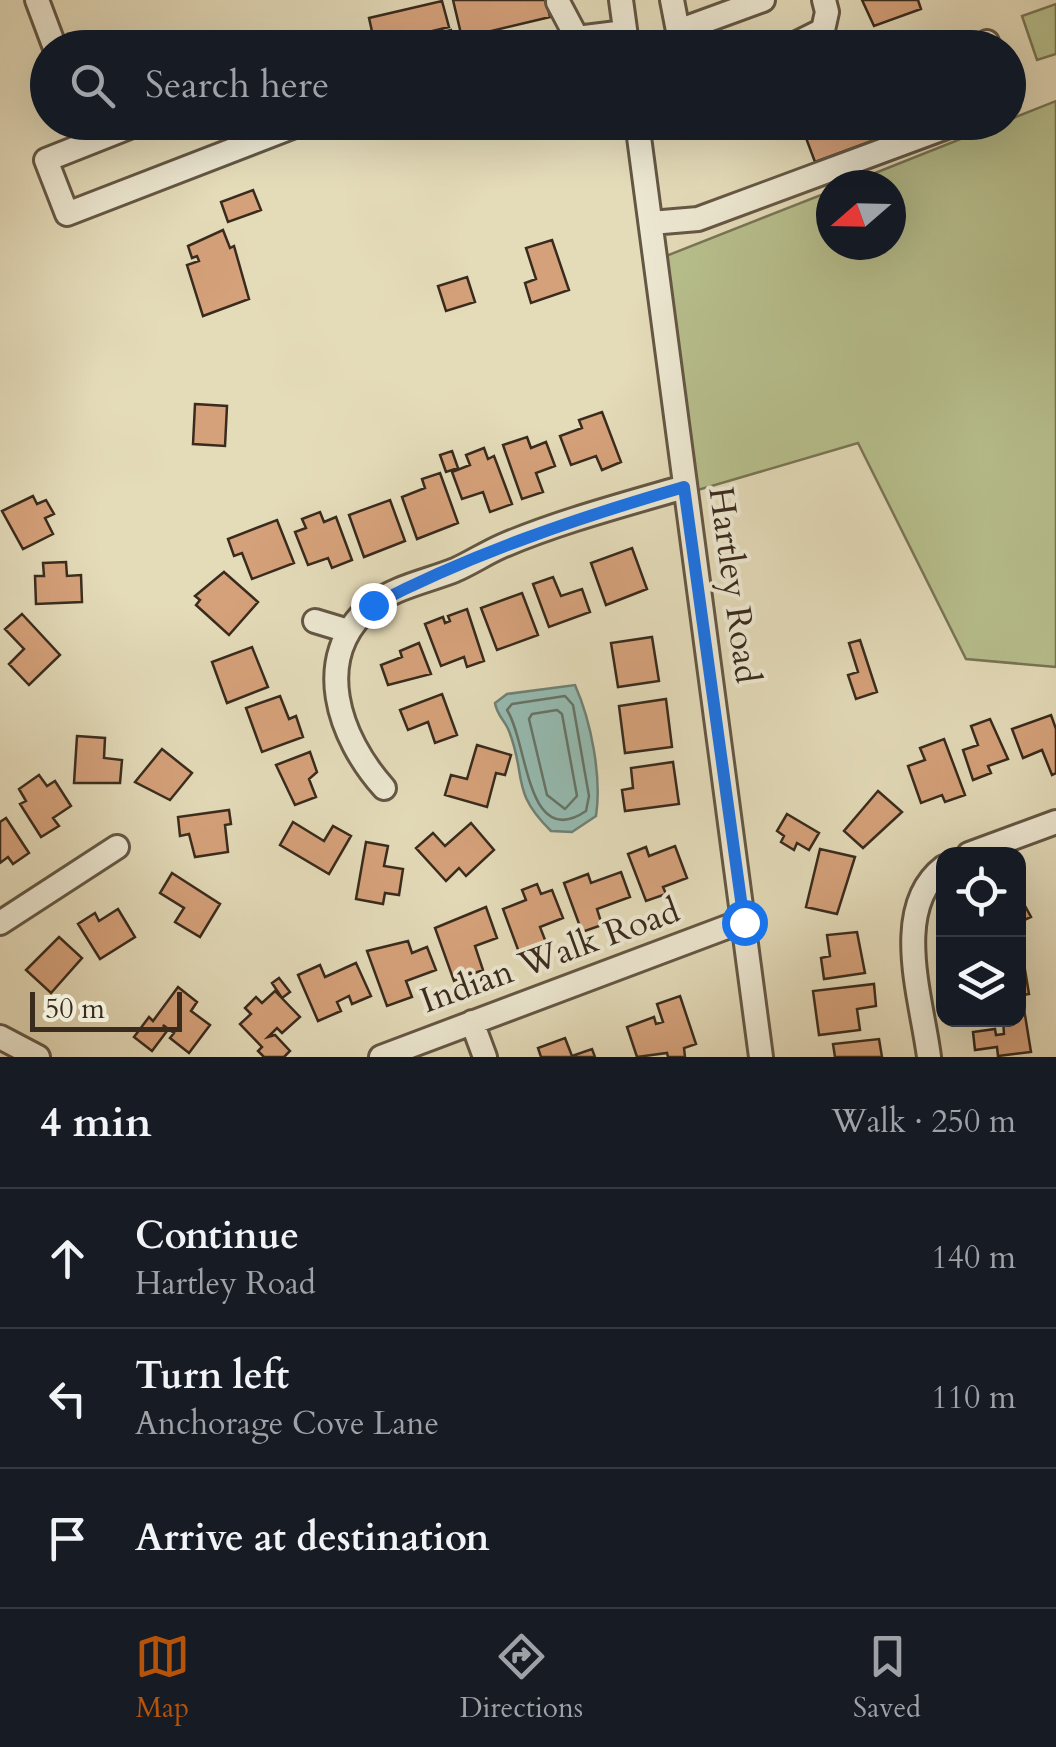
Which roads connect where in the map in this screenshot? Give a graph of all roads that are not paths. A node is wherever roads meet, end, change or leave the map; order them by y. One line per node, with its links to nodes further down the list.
1 (37, 0): 7 (street)
2 (621, 0): 9 (street)
3 (672, 0): 10 (street)
4 (762, 0): 11 (street)
5 (824, 0): 12 (street)
6 (558, 2): 8 (street)
7 (49, 30)
8 (566, 30)
9 (625, 30)
10 (678, 30)
11 (699, 30)
12 (823, 30)
13 (96, 140): 14 (street)
14 (258, 140)
15 (639, 140): 17 (street, Hartley Road)
16 (912, 140): 17 (street)
17 (651, 223): 18 (street, Hartley Road)
18 (684, 487): 20 (street); 26 (street, Hartley Road)
19 (315, 621): 20 (street)
20 (348, 632): 21 (street)
21 (384, 788)
22 (1056, 822): 24 (street)
23 (116, 846): 27 (street)
24 (989, 847)
25 (936, 877): 34 (street)
26 (744, 922): 28 (street, Indian Walk Road); 33 (street, Hartley Road)
27 (0, 923)
28 (472, 1022): 31 (street, Indian Walk Road); 32 (street)
29 (0, 1037): 30 (street)
30 (38, 1057)
31 (380, 1057)
32 (485, 1057)
33 (761, 1057)
34 (929, 1057)

